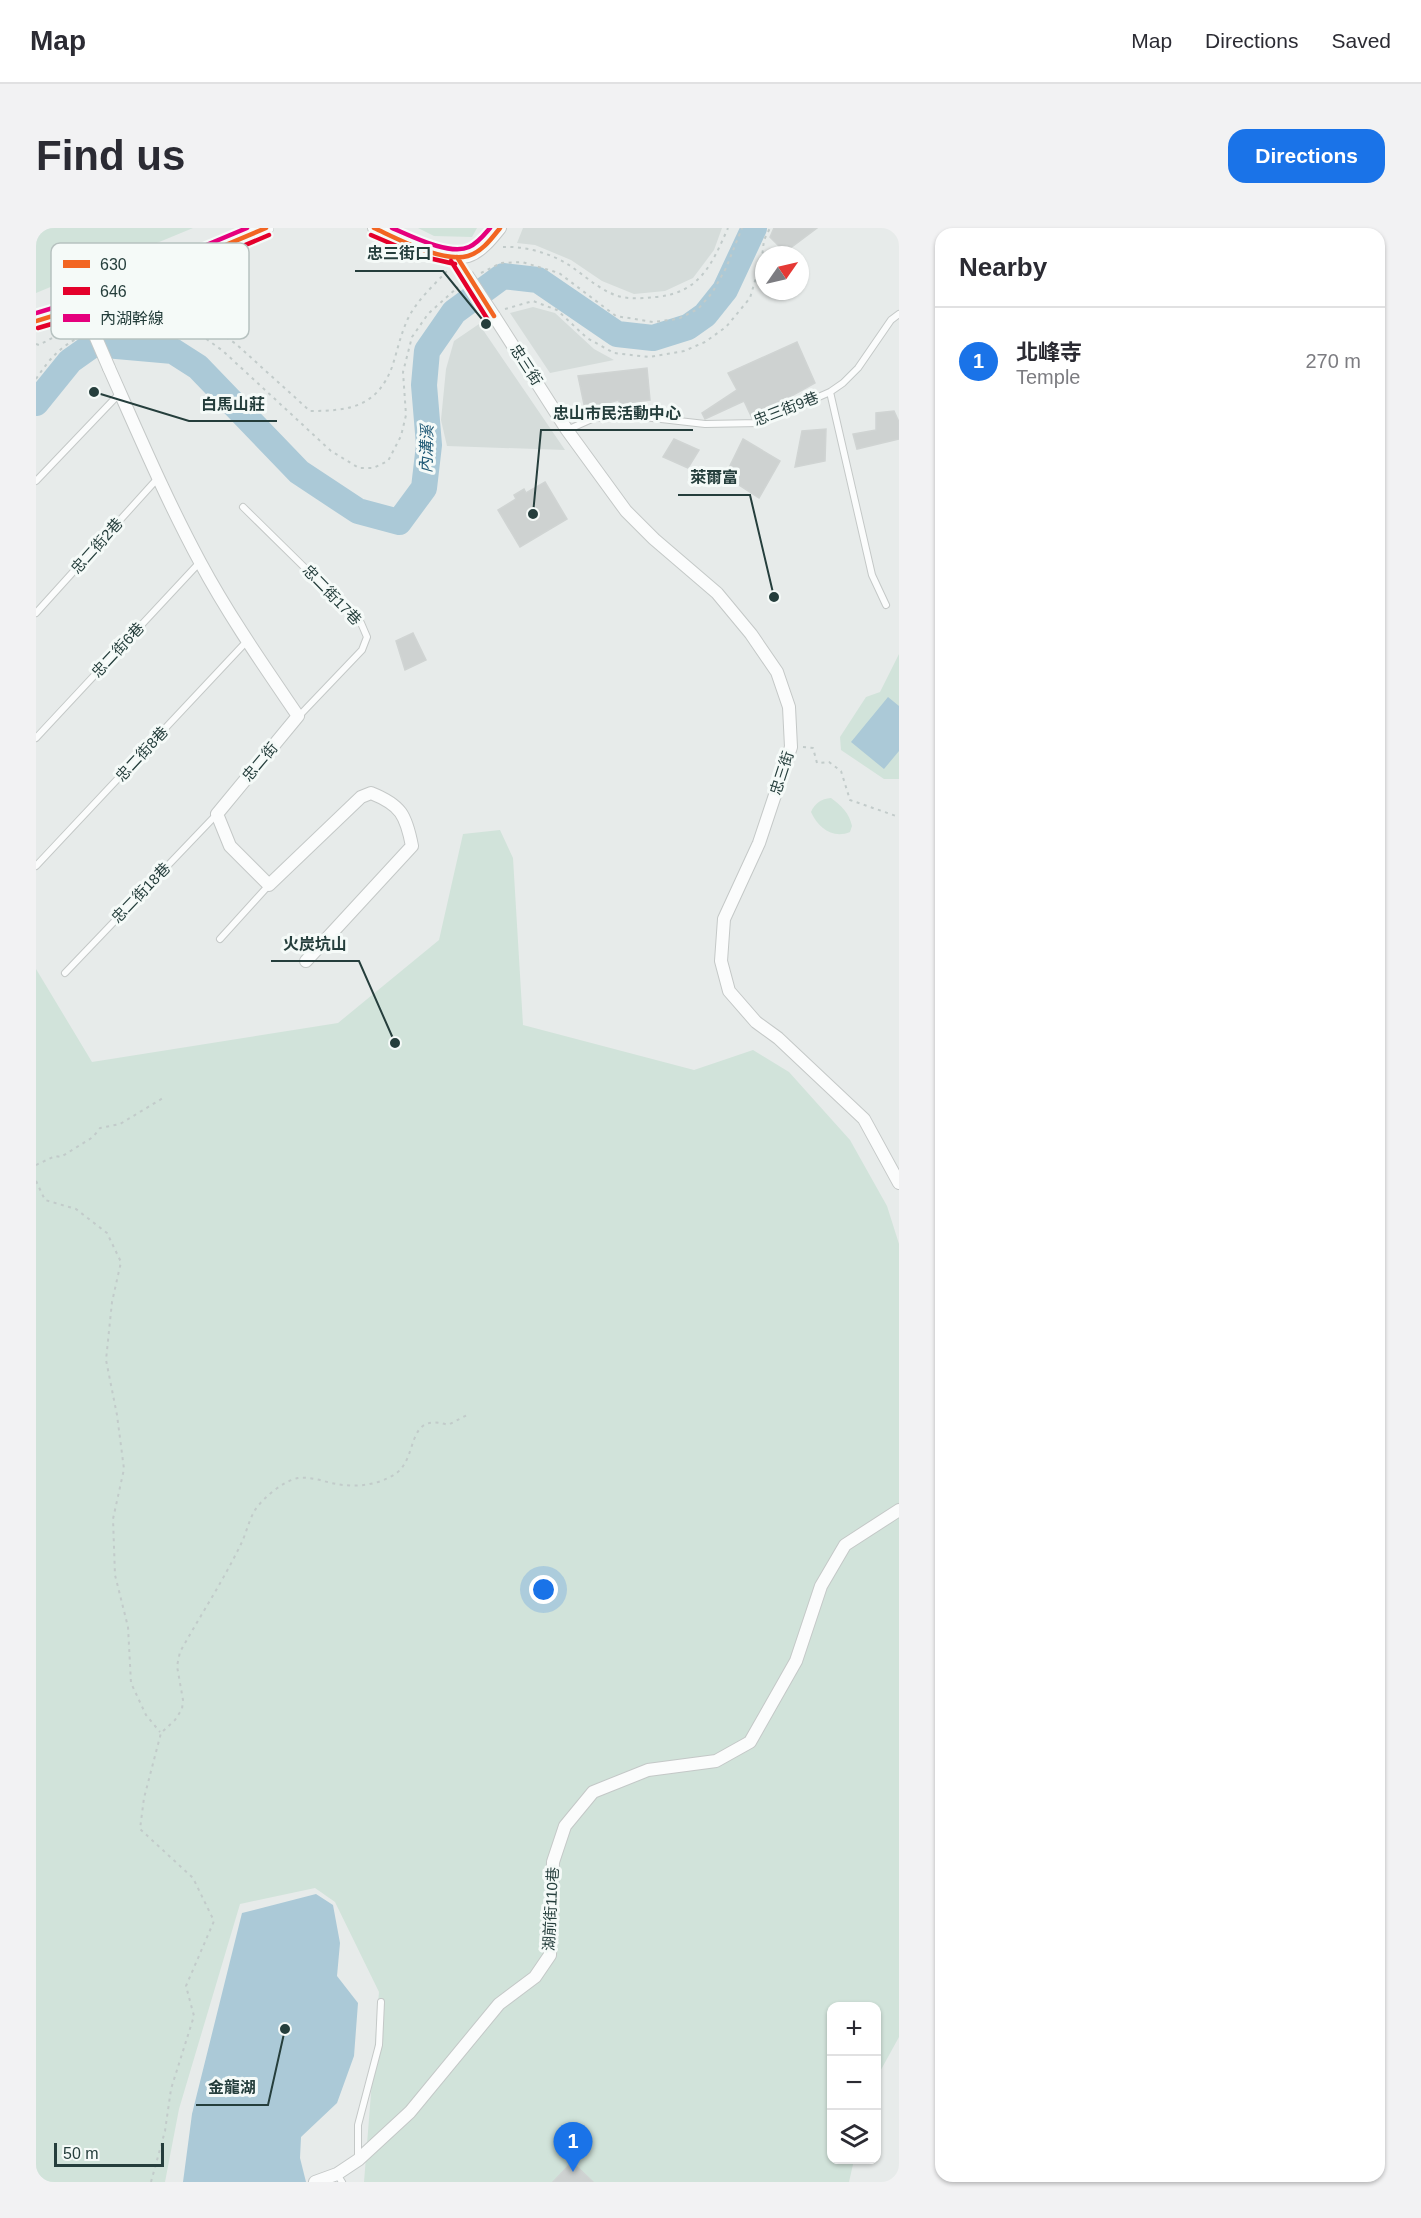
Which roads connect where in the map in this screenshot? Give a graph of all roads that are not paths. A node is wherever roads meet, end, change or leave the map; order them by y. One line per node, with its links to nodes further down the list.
1 (266, 228): 4 (street)
2 (374, 228): 5 (street)
3 (500, 228): 5 (street)
4 (237, 243)
5 (462, 271): 12 (street, 忠三街, bridge)
6 (899, 314): 10 (lane, 忠三街9巷)
7 (51, 320): 8 (street)
8 (36, 321)
9 (98, 339): 11 (street, bridge)
10 (830, 392): 12 (lane, 忠三街9巷); 17 (lane)
11 (120, 393): 13 (street); 14 (lane)
12 (567, 430): 28 (street, 忠三街)
13 (158, 478): 16 (street); 18 (lane, 忠二街2巷)
14 (36, 481)
15 (243, 507): 20 (lane, 忠二街17巷)
16 (200, 562): 19 (street); 21 (lane, 忠二街6巷)
17 (886, 605)
18 (36, 613)
19 (247, 641): 20 (street); 23 (lane, 忠二街8巷)
20 (298, 716): 22 (street, 忠二街)
21 (36, 738)
22 (218, 814): 24 (street); 27 (lane, 忠二街18巷)
23 (36, 866)
24 (269, 885): 25 (lane); 26 (street)
25 (220, 939)
26 (306, 961)
27 (65, 973)
28 (899, 1183)
29 (899, 1510): 31 (street, 湖前街110巷)
30 (381, 2002): 31 (lane)
31 (358, 2160): 32 (street, 湖前街110巷)
32 (340, 2178): 33 (street, 湖前街110巷)
33 (316, 2182)

